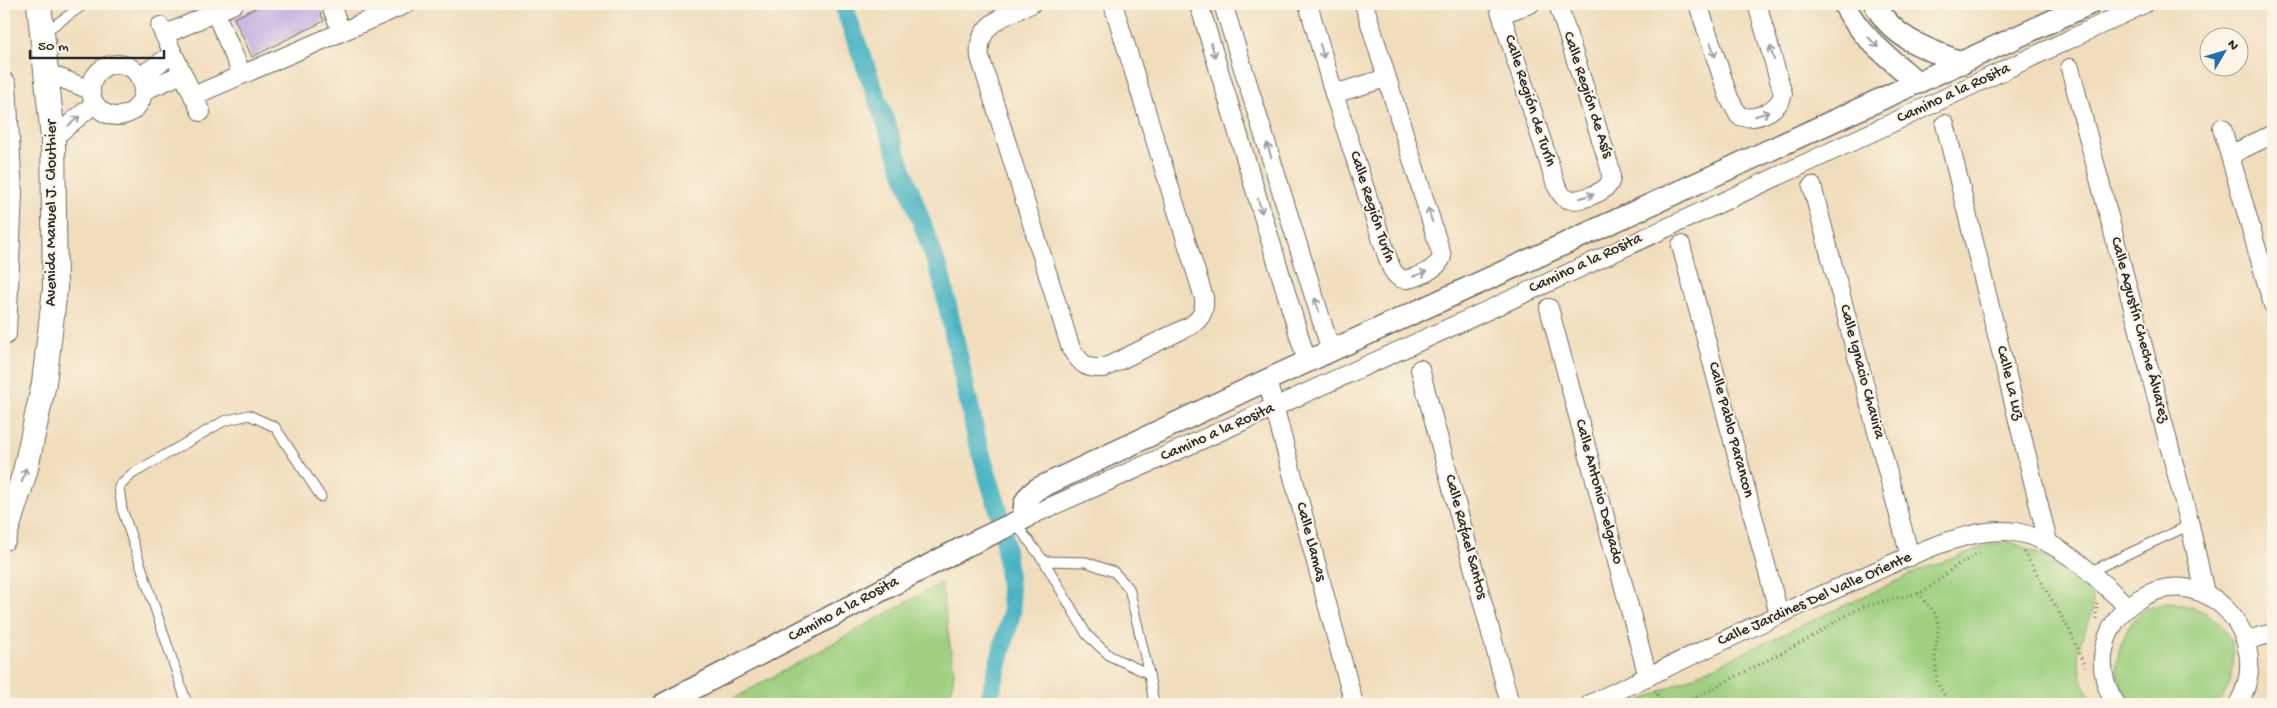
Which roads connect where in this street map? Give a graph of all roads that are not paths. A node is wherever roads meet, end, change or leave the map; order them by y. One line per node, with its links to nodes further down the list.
1 (39, 4): 23 (main road, Avenida Manuel J. Clouthier)
2 (85, 4): 23 (lane)
3 (234, 4): 21 (street)
4 (330, 4): 22 (street)
5 (406, 4): 22 (street)
6 (1031, 4): 7 (street)
7 (1113, 4)
8 (1199, 4): 38 (street, one-way to 38)
9 (1223, 4): 37 (street)
10 (1308, 4): 34 (street, Calle Región Turín, one-way to 34)
11 (1364, 4): 30 (street, Calle Región Turín)
12 (1530, 4): 20 (street)
13 (1558, 4): 47 (street, Calle Región de Asís, one-way to 13)
14 (1698, 4): 15 (street, one-way to 15)
15 (1758, 4)
16 (1844, 4): 31 (street, one-way to 31)
17 (1875, 4): 25 (street)
18 (2089, 4): 25 (street, Camino a la Rosita)
19 (2144, 4): 58 (street, Camino a la Rosita)
20 (1499, 9): 47 (street, Calle Región de Turín)
21 (215, 12): 24 (street); 29 (street)
22 (341, 30): 29 (street)
23 (43, 33): 27 (main road, Avenida Manuel J. Clouthier)
24 (172, 54): 28 (street); 32 (street)
25 (1963, 63): 31 (street, Camino a la Rosita)
26 (2070, 68): 61 (street, Calle Agustín Cheche Álvarez)
27 (48, 73): 36 (street); 43 (main road, Avenida Manuel J. Clouthier)
28 (182, 74): 32 (street); 35 (street)
29 (242, 74): 35 (street)
30 (1386, 78): 34 (street); 34 (street, Calle Región Turín, one-way to 30)
31 (1918, 83): 54 (street, Camino a la Rosita)
32 (141, 84): 36 (street); 36 (street)
33 (4, 86): 45 (main road)
34 (1334, 94)
35 (193, 96): 39 (street)
36 (92, 97): 43 (street, one-way to 36)
37 (1255, 105): 38 (street); 54 (street, one-way to 37)
38 (1232, 111): 55 (street, one-way to 55)
39 (201, 112)
40 (1945, 124): 63 (street, Calle La Luz)
41 (2222, 128): 44 (street)
42 (2273, 134): 44 (street)
43 (53, 138): 62 (main road, Avenida Manuel J. Clouthier, one-way to 43)
44 (2230, 154): 49 (street)
45 (6, 170): 50 (main road)
46 (1812, 186): 64 (street, Calle Ignacio Chavira)
47 (1564, 197)
48 (1681, 246): 69 (street, Calle Pablo Parancon)
49 (2270, 274): 51 (street)
50 (5, 283): 53 (main road)
51 (2273, 305)
52 (1549, 308): 73 (street, Calle Antonio Delgado)
53 (4, 333)
54 (1331, 351): 55 (street, Camino a la Rosita)
55 (1307, 362): 57 (street, Camino a la Rosita)
56 (1420, 369): 78 (street, Calle Rafael Santos)
57 (1267, 380): 58 (street, Calle Llamas); 60 (street, Camino a la Rosita)
58 (1274, 408): 60 (street, Camino a la Rosita); 77 (street, Calle Llamas)
59 (321, 497): 74 (lane)
60 (1015, 523): 65 (lane); 75 (street, Camino a la Rosita)
61 (2190, 525): 66 (lane); 67 (street, Calle Agustín Cheche Álvarez)
62 (4, 538)
63 (2048, 542): 64 (street, Calle Jardines Del Valle Oriente); 66 (street)
64 (1910, 557): 69 (street, Calle Jardines Del Valle Oriente)
65 (1044, 561): 72 (lane); 72 (lane)
66 (2089, 572): 68 (street)
67 (2205, 593): 68 (street); 71 (street)
68 (2127, 606): 80 (street)
69 (1779, 614): 73 (street, Calle Jardines Del Valle Oriente)
70 (2273, 633): 71 (street)
71 (2248, 640): 81 (street)
72 (1149, 674): 76 (lane)
73 (1648, 677): 79 (street, Calle Jardines Del Valle Oriente)
74 (187, 704)
75 (664, 704)
76 (1154, 704)
77 (1354, 704)
78 (1510, 704)
79 (1590, 704)
80 (2116, 704)
81 (2238, 704)

